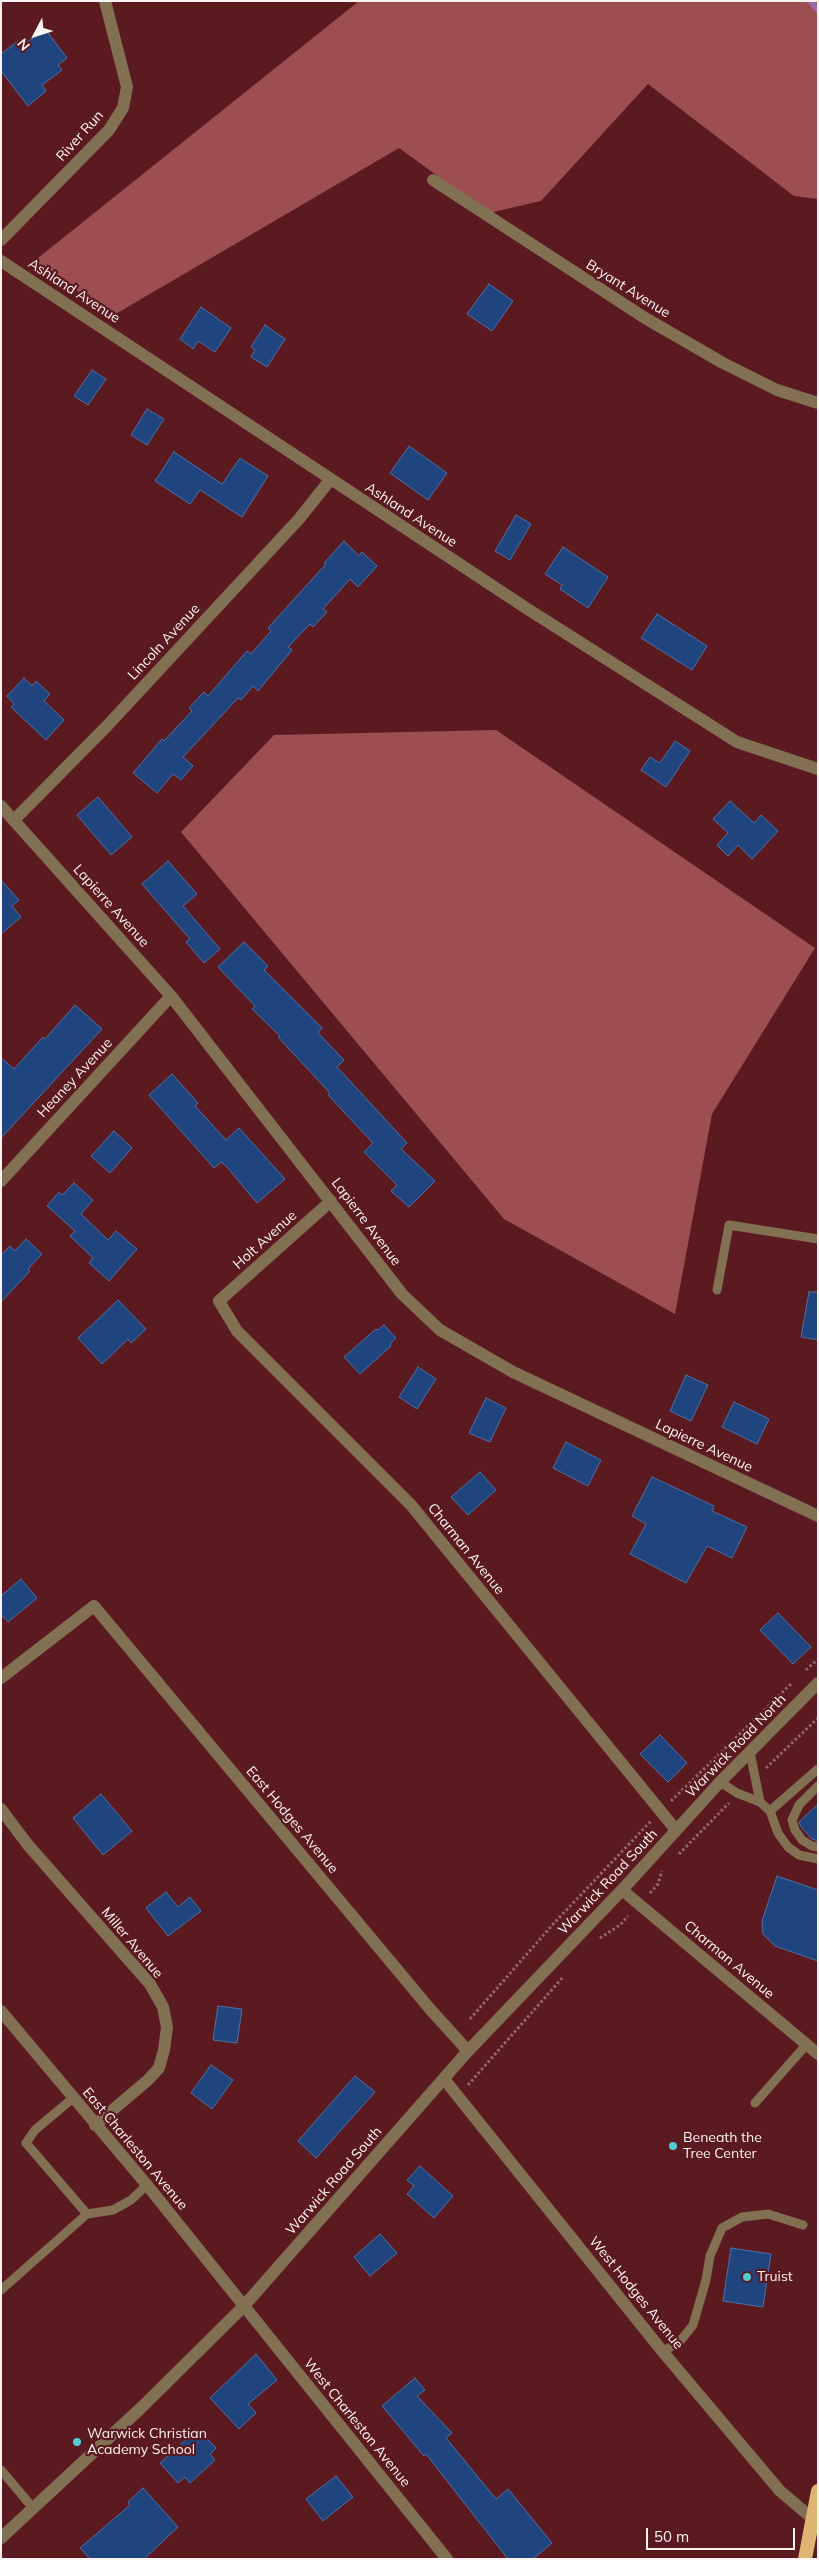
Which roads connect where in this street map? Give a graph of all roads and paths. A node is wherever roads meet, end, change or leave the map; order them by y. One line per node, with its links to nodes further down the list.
1 (105, 1): 3 (street, River Run)
2 (433, 180): 5 (street, Bryant Avenue)
3 (1, 240)
4 (1, 261): 6 (street, Ashland Avenue)
5 (818, 402)
6 (330, 480): 7 (street, Ashland Avenue); 9 (street, Lincoln Avenue)
7 (818, 770)
8 (1, 806): 9 (street, Lapierre Avenue)
9 (14, 820): 10 (street, Lapierre Avenue)
10 (171, 996): 11 (street, Heaney Avenue); 12 (street, Lapierre Avenue)
11 (1, 1181)
12 (332, 1201): 15 (street, Holt Avenue); 16 (street, Lapierre Avenue)
13 (818, 1239): 14 (lane)
14 (717, 1290)
15 (219, 1301): 28 (street, Charman Avenue)
16 (818, 1516)
17 (818, 1658): 18 (path)
18 (804, 1672)
19 (1, 1678): 37 (street, East Hodges Avenue)
20 (796, 1679): 28 (path)
21 (818, 1683): 22 (street, Warwick Road North)
22 (750, 1752): 24 (street, Warwick Road North); 26 (lane)
23 (818, 1769): 29 (lane)
24 (720, 1782): 26 (lane); 30 (street, Warwick Road North)
25 (818, 1786): 31 (lane)
26 (760, 1802): 29 (lane)
27 (1, 1809): 42 (street, Miller Avenue)
28 (661, 1811): 30 (street, Charman Avenue); 35 (path)
29 (770, 1811): 32 (lane)
30 (676, 1830): 33 (street, Warwick Road South)
31 (818, 1847)
32 (818, 1860)
33 (622, 1890): 36 (street, Charman Avenue); 37 (street, Warwick Road South)
34 (1, 2011): 40 (street, East Charleston Avenue)
35 (470, 2020)
36 (808, 2044): 38 (street, Charman Avenue); 41 (lane)
37 (468, 2051): 39 (street, Warwick Road South)
38 (818, 2054)
39 (444, 2079): 47 (street, Warwick Road South); 48 (street, West Hodges Avenue)
40 (73, 2098): 42 (street, East Charleston Avenue); 44 (lane)
41 (755, 2103)
42 (95, 2125): 43 (street, East Charleston Avenue)
43 (147, 2185): 44 (lane); 47 (street, East Charleston Avenue)
44 (87, 2214): 46 (lane)
45 (804, 2225): 48 (lane)
46 (1, 2290)
47 (243, 2307): 51 (street, Warwick Road South); 54 (street, West Charleston Avenue)
48 (663, 2352): 52 (street, West Hodges Avenue)
49 (1, 2470): 51 (lane)
50 (818, 2491): 52 (highway)
51 (33, 2508): 53 (street, Warwick Road South)
52 (812, 2518): 55 (highway)
53 (1, 2538)
54 (447, 2559)
55 (805, 2559)

